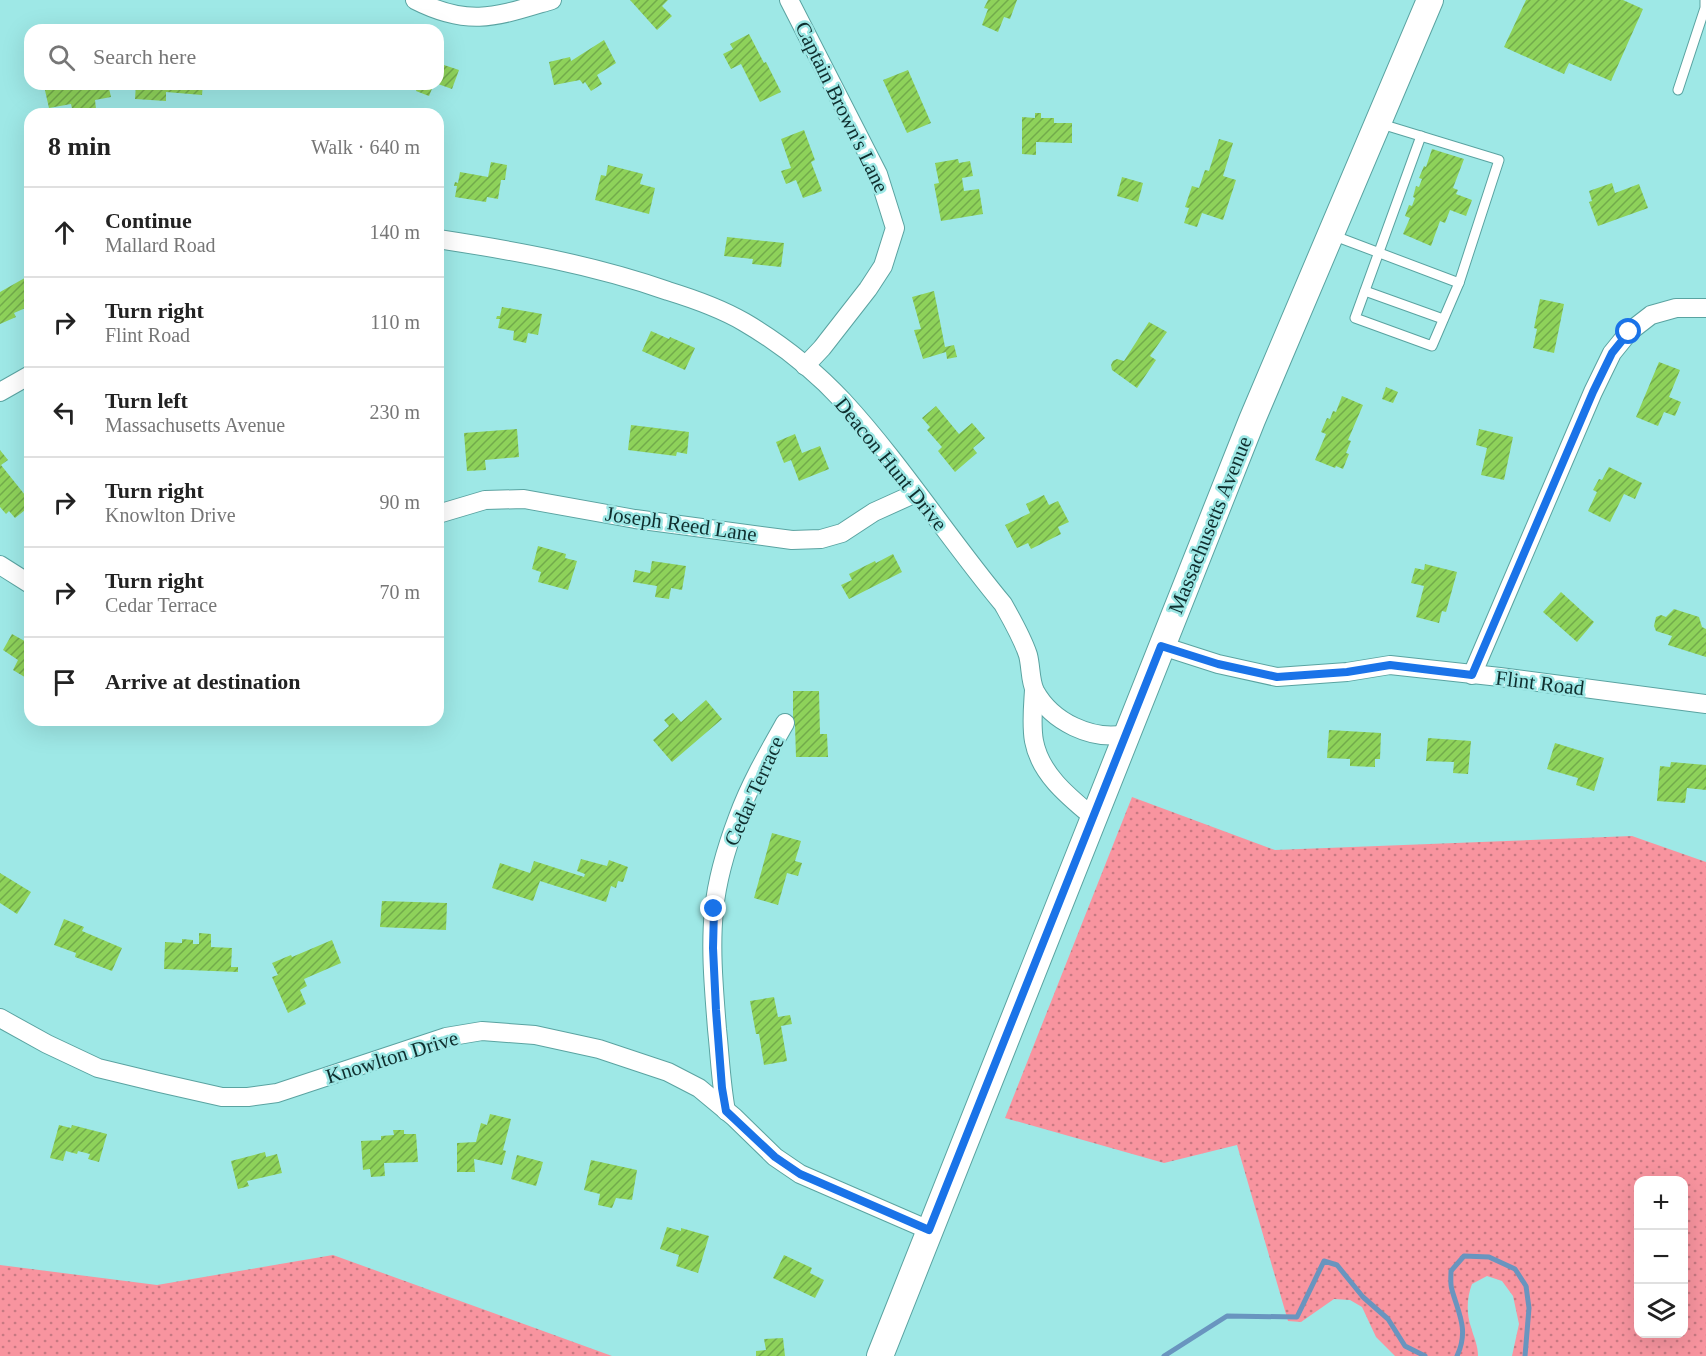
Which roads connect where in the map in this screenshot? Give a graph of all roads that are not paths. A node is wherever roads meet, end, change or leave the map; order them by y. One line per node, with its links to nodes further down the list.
1 (415, 0): 2 (street)
2 (552, 0)
3 (789, 0): 16 (street, Captain Brown's Lane)
4 (1430, 0): 7 (main road, Massachusetts Avenue)
5 (1705, 0): 6 (lane)
6 (1677, 90)
7 (1377, 123): 8 (lane); 9 (main road, Massachusetts Avenue)
8 (1421, 136): 11 (lane); 12 (lane)
9 (1330, 234): 11 (lane); 23 (main road, Massachusetts Avenue)
10 (444, 240): 16 (street, Deacon Hunt Drive)
11 (1379, 253): 12 (lane); 13 (lane)
12 (1459, 283): 15 (lane)
13 (1365, 291): 15 (lane); 15 (lane)
14 (1706, 308): 24 (street)
15 (1443, 319)
16 (805, 366): 19 (street, Deacon Hunt Drive)
17 (24, 378): 18 (street)
18 (0, 392)
19 (916, 493): 20 (street, Joseph Reed Lane); 25 (street, Deacon Hunt Drive)
20 (444, 512)
21 (1, 568): 22 (street)
22 (24, 581)
23 (1161, 646): 24 (street, Flint Road); 28 (main road, Massachusetts Avenue)
24 (1472, 675): 26 (street, Flint Road)
25 (1034, 690): 28 (street, Deacon Hunt Drive); 29 (street, Deacon Hunt Drive)
26 (1706, 705)
27 (785, 723): 31 (street, Cedar Terrace)
28 (1126, 734): 29 (main road, Massachusetts Avenue)
29 (1093, 817): 32 (main road, Massachusetts Avenue)
30 (0, 1018): 31 (street, Knowlton Drive)
31 (726, 1111): 32 (street, Knowlton Drive)
32 (929, 1230): 33 (main road, Massachusetts Avenue)
33 (880, 1356)

